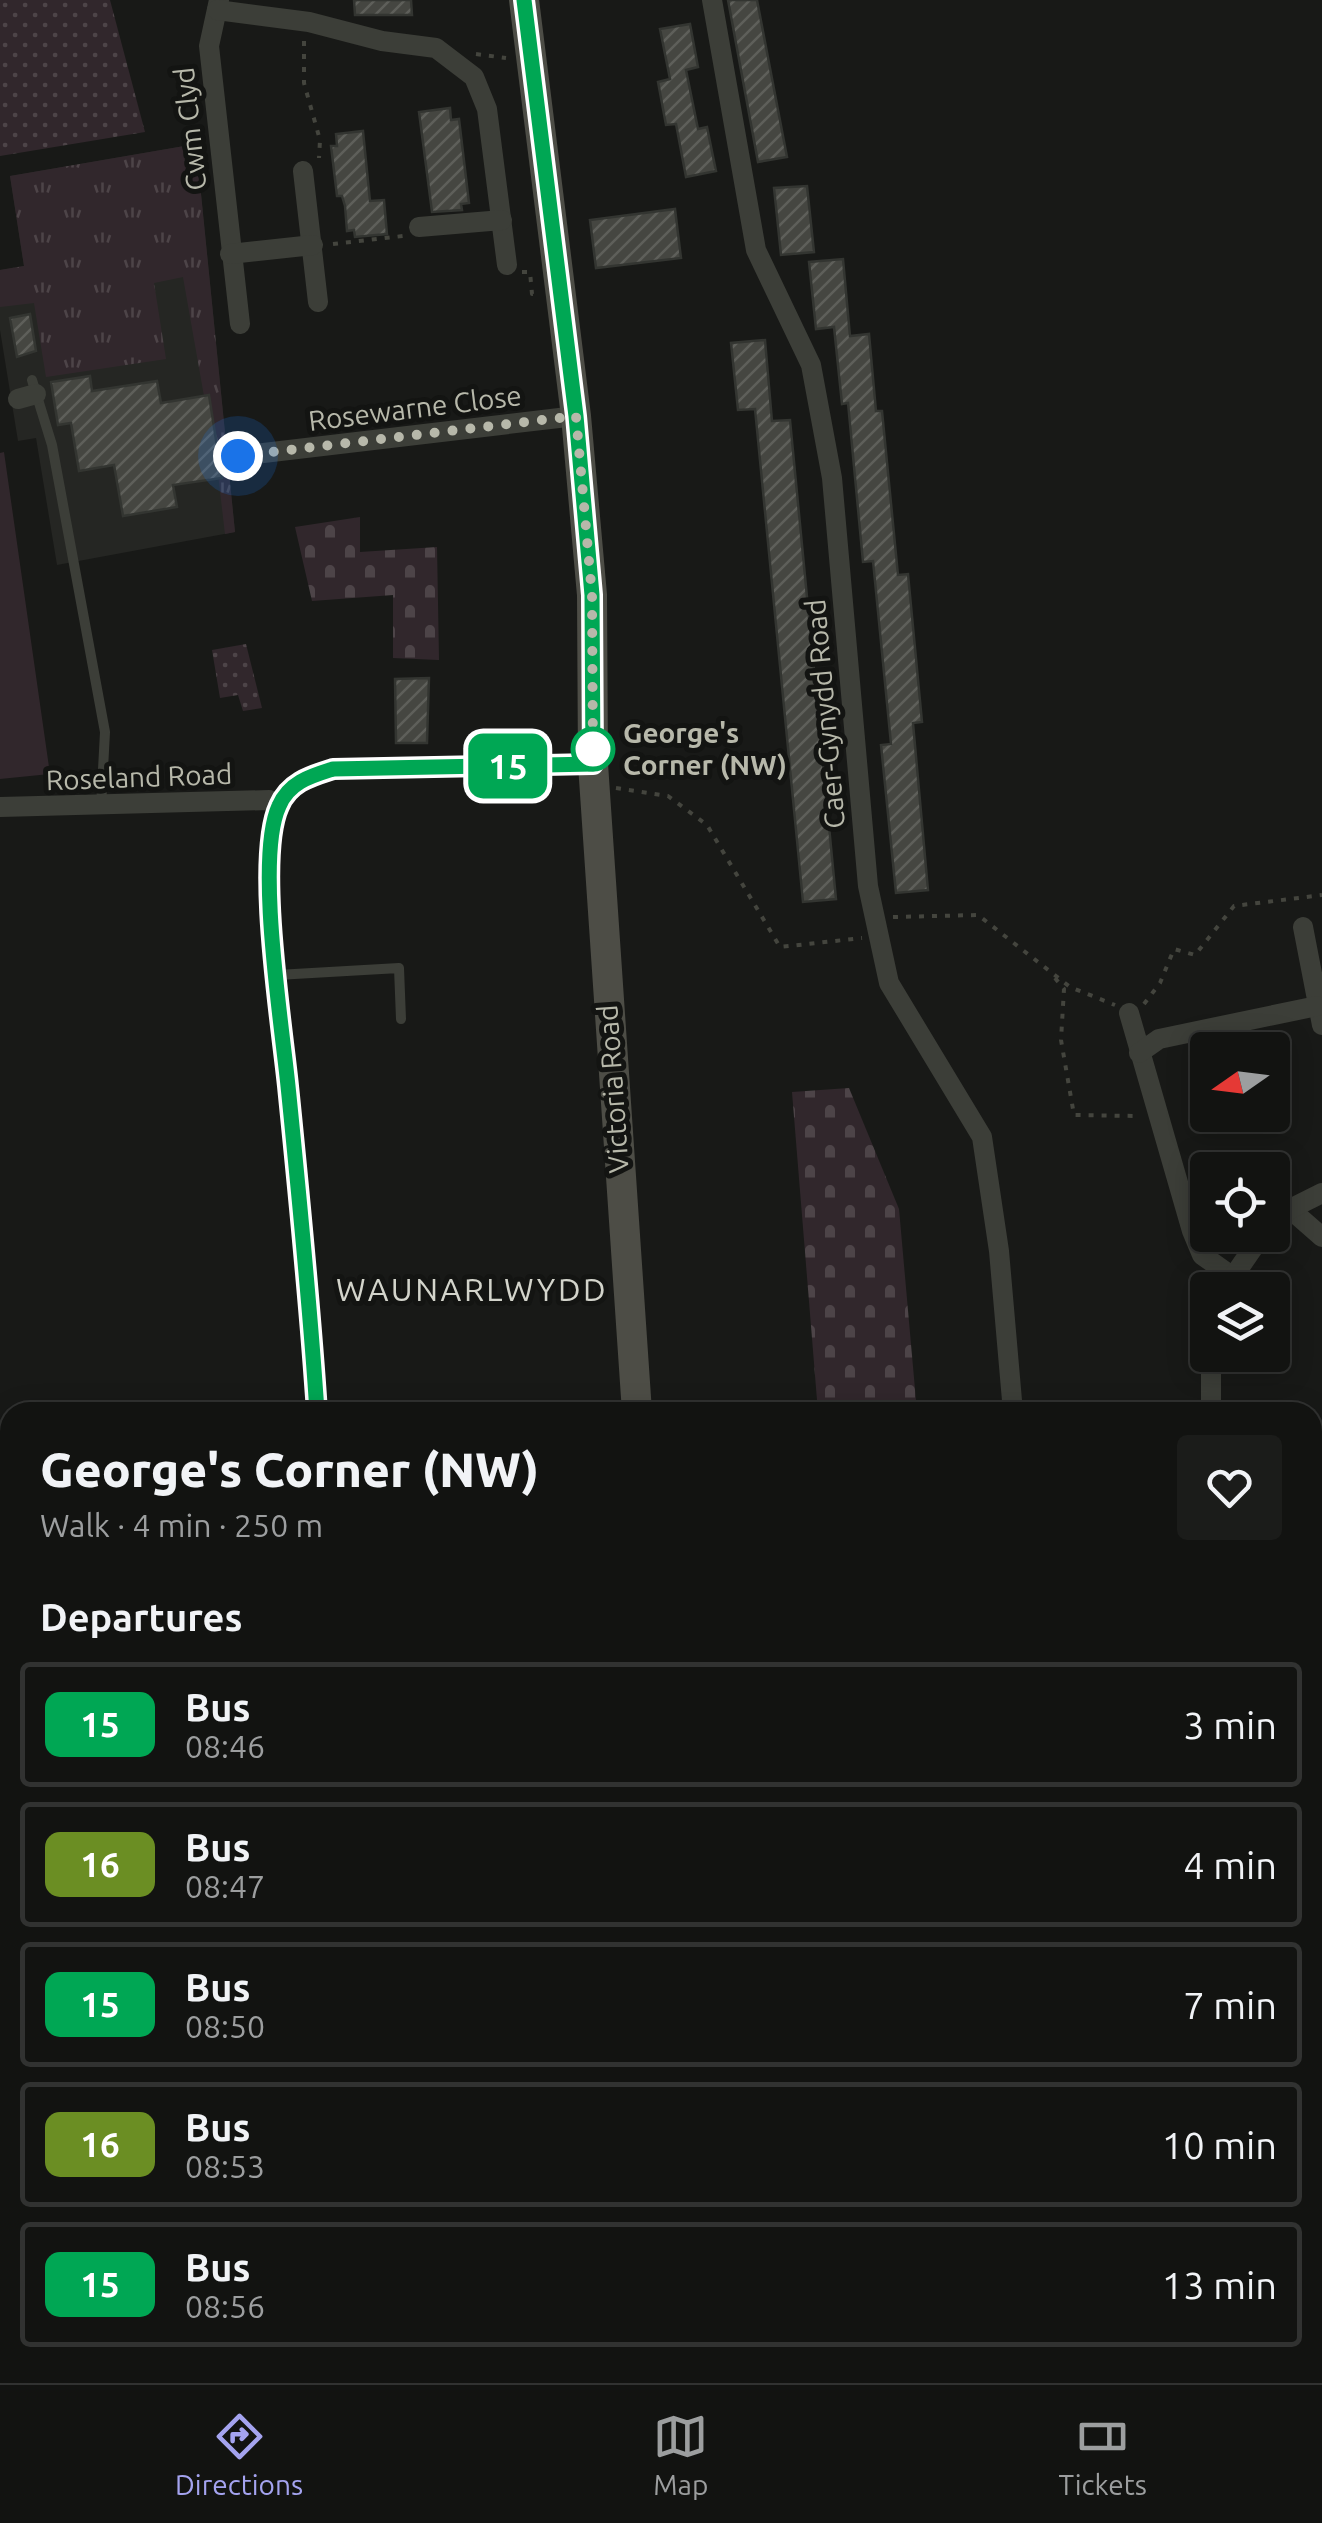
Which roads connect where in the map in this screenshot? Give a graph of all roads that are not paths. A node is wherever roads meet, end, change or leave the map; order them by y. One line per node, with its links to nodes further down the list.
1 (524, 0): 13 (main road, Victoria Road)
2 (712, 0): 32 (street, Caer-Gynydd Road)
3 (218, 5): 5 (street); 8 (street, Cwm Clyd)
4 (304, 170): 7 (street)
5 (502, 220): 6 (street); 9 (street)
6 (418, 227)
7 (313, 245): 8 (street); 10 (street)
8 (230, 254): 11 (street, Cwm Clyd)
9 (508, 265)
10 (318, 302)
11 (240, 324)
12 (28, 391): 18 (lane)
13 (576, 416): 14 (street, Rosewarne Close); 15 (main road, Victoria Road)
14 (238, 456)
15 (593, 775): 16 (street); 31 (main road, Victoria Road)
16 (278, 806): 18 (street, Roseland Road); 20 (street)
17 (0, 807): 18 (street, Roseland Road)
18 (101, 808)
19 (1303, 927): 22 (street)
20 (276, 975): 23 (lane); 30 (street)
21 (1133, 1008): 24 (street)
22 (1320, 1016): 24 (street)
23 (401, 1019)
24 (1139, 1053): 28 (street)
25 (1322, 1193): 26 (street)
26 (1290, 1209): 27 (street)
27 (1322, 1237)
28 (1217, 1272)
29 (1211, 1372): 33 (street)
30 (316, 1402)
31 (636, 1402)
32 (1012, 1402)
33 (1211, 1402)

